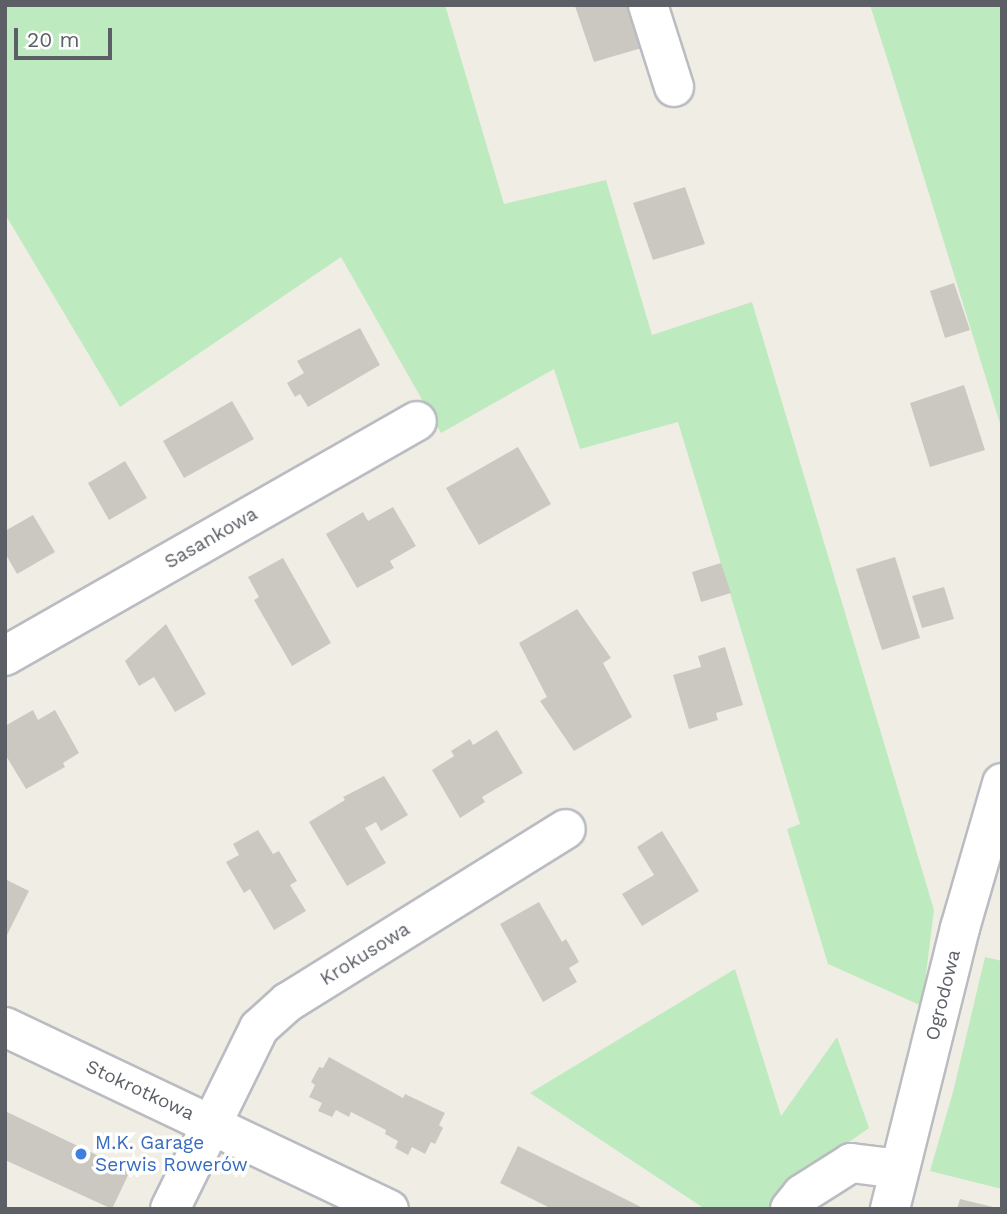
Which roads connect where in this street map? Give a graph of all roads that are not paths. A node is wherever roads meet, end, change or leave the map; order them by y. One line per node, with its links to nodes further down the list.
1 (648, 5): 2 (street)
2 (674, 87)
3 (416, 421): 4 (street, Sasankowa)
4 (8, 649)
5 (1002, 783): 9 (street, Ogrodowa)
6 (566, 829): 8 (street, Krokusowa)
7 (5, 1027): 8 (street, Stokrotkowa)
8 (211, 1123): 10 (street, Krokusowa); 11 (street, Stokrotkowa)
9 (899, 1170): 12 (street); 13 (street, Ogrodowa)
10 (170, 1209)
11 (389, 1209)
12 (790, 1209)
13 (890, 1209)

